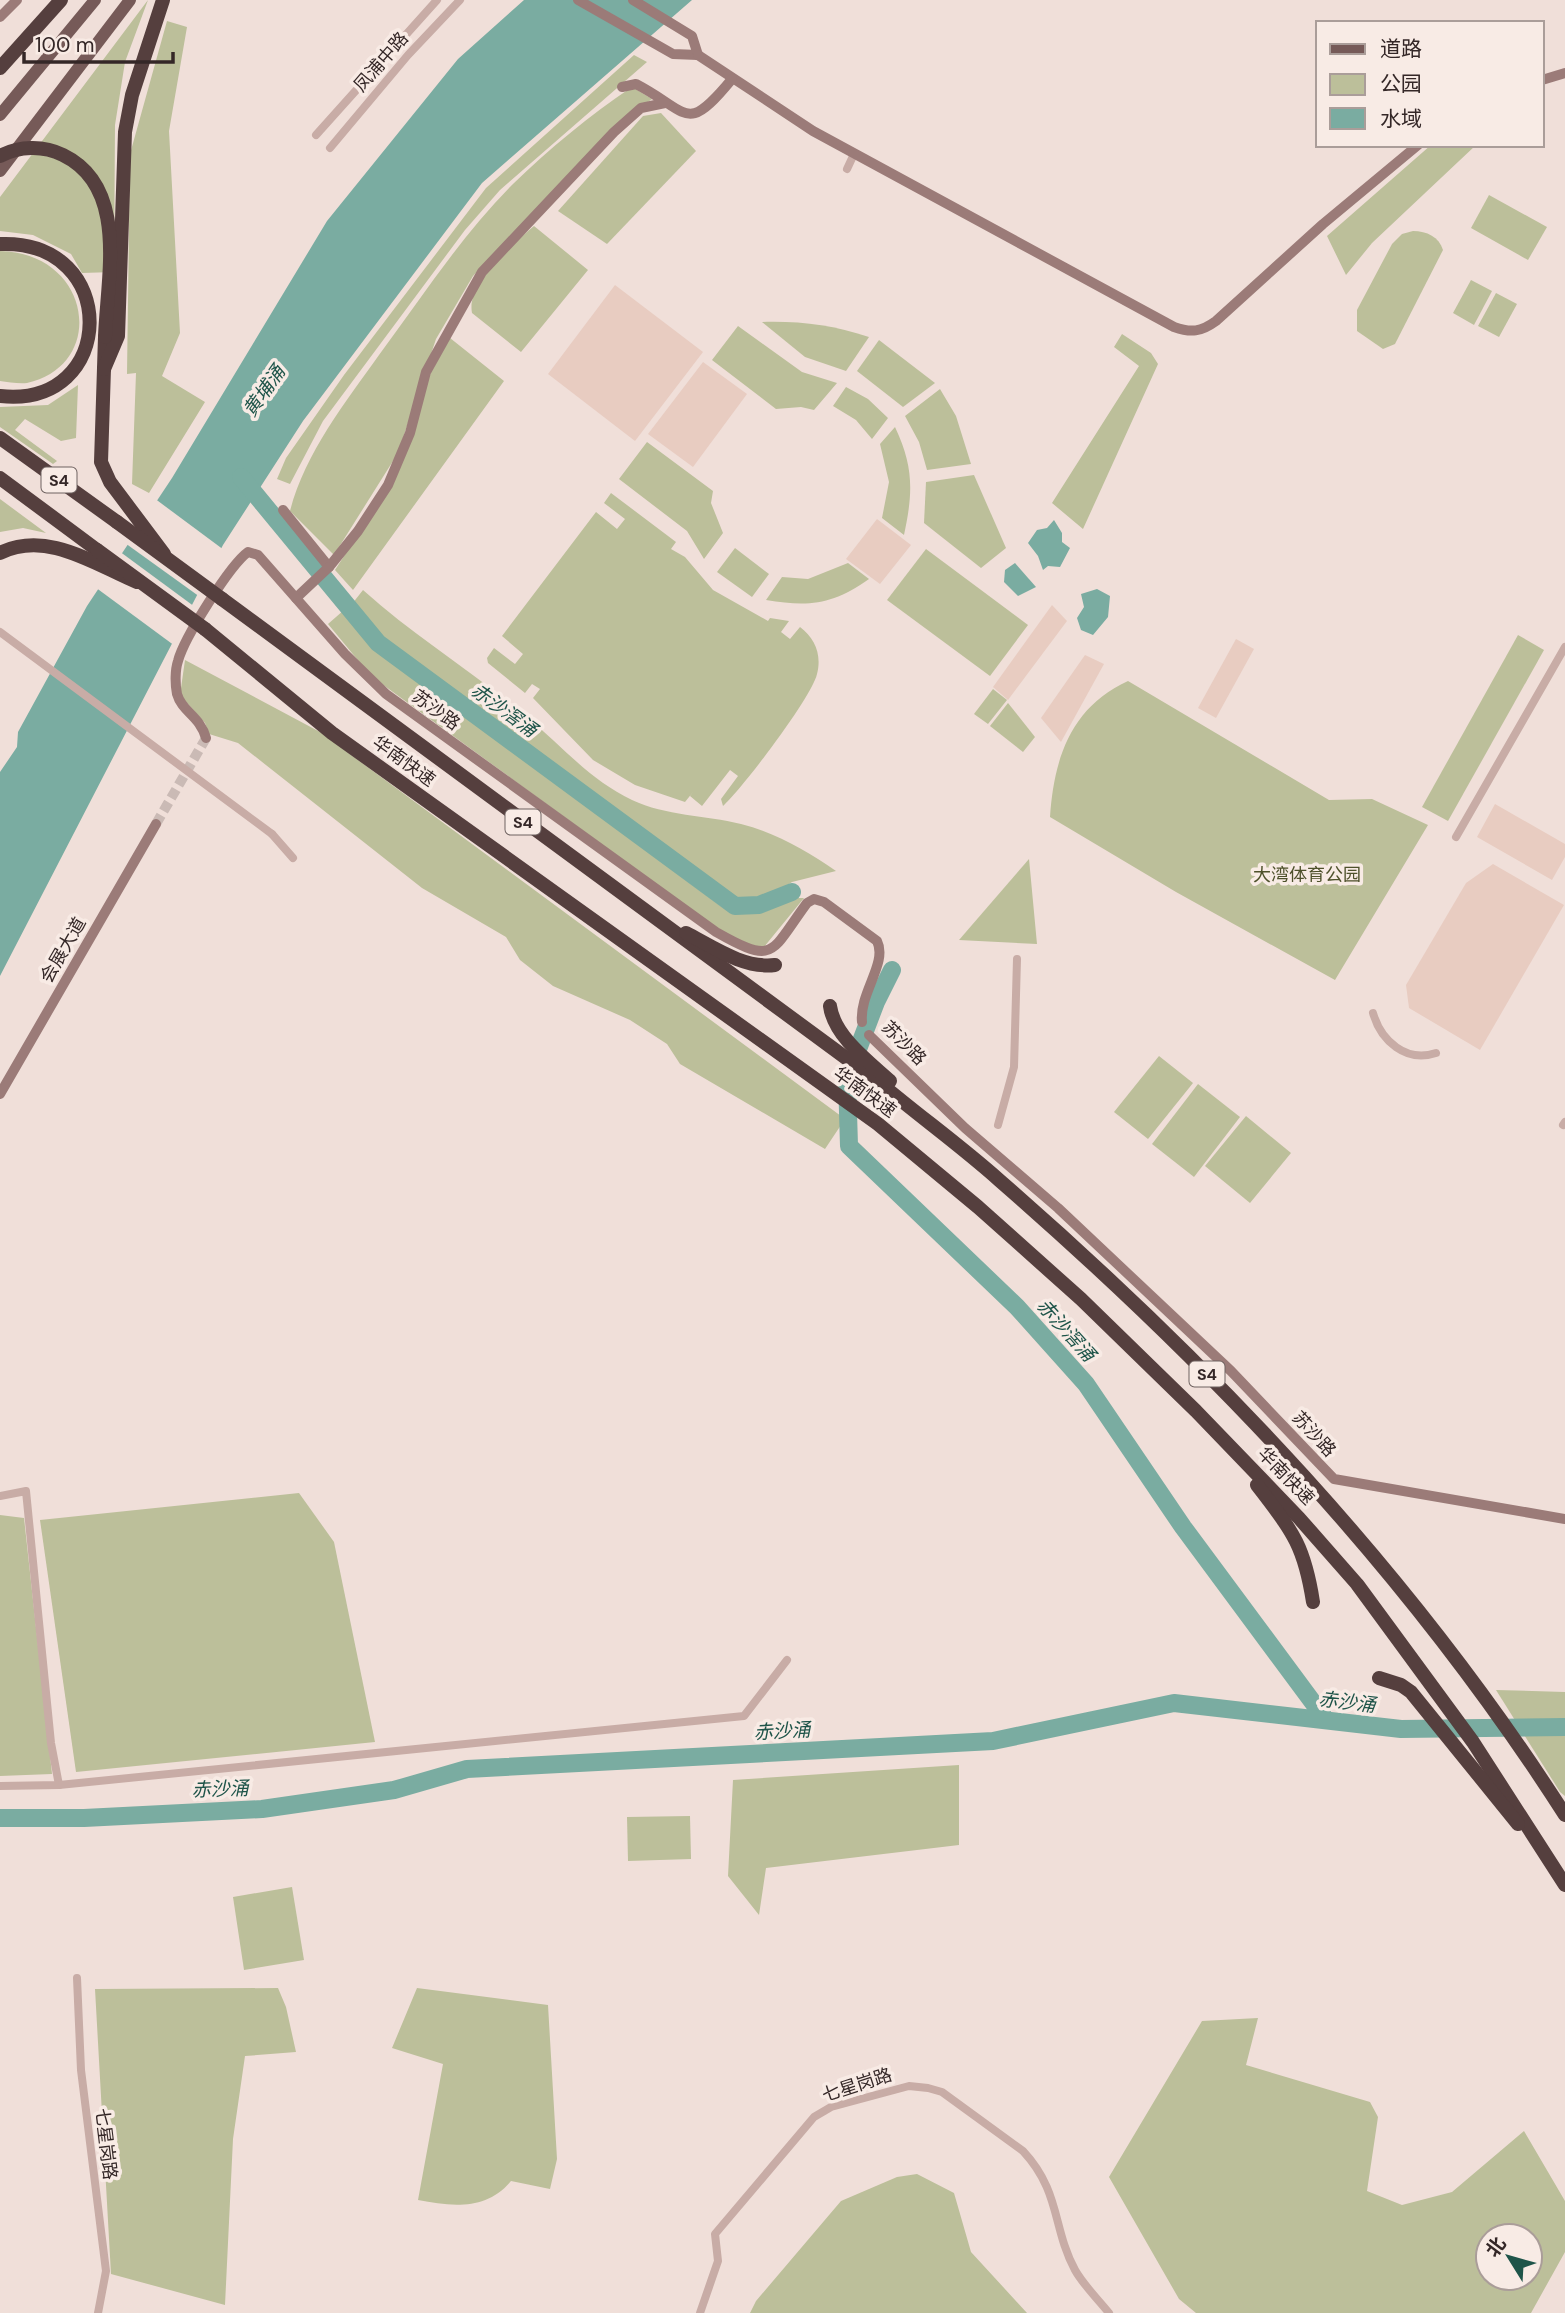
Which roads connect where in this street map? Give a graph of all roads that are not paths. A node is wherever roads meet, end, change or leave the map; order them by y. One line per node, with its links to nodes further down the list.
1 (16, 0): 10 (street)
2 (61, 0): 12 (highway)
3 (95, 0): 18 (main road)
4 (130, 0): 25 (main road)
5 (163, 0): 27 (highway)
6 (437, 0): 19 (street, 凤浦中路)
7 (460, 0): 21 (street, 凤浦中路)
8 (578, 0): 11 (street)
9 (633, 0): 11 (street)
10 (0, 17)
11 (698, 55): 14 (street)
12 (0, 68)
13 (1565, 73): 15 (street)
14 (732, 79): 17 (street); 22 (street)
15 (1544, 79)
16 (622, 87): 17 (street)
17 (665, 103): 35 (street)
18 (0, 115)
19 (316, 135)
20 (1416, 147): 22 (street)
21 (330, 148)
22 (855, 154): 24 (street)
23 (0, 156): 27 (highway, bridge)
24 (846, 169)
25 (0, 171)
26 (0, 244): 28 (highway)
27 (104, 369): 34 (highway, bridge)
28 (0, 396)
29 (0, 438): 34 (highway, 华南快速 / S4, bridge)
30 (0, 478): 33 (highway, 华南快速 / S4)
31 (283, 510): 35 (street)
32 (0, 553): 33 (highway)
33 (93, 556): 54 (highway, 华南快速 / S4, bridge)
34 (169, 560): 43 (highway, 华南快速 / S4, bridge)
35 (329, 567): 36 (street)
36 (296, 598): 39 (street, 苏沙路); 48 (street, 苏沙路)
37 (0, 632): 42 (street, bridge)
38 (1565, 647): 41 (street)
39 (206, 738)
40 (156, 824): 52 (street, 会展大道)
41 (1456, 837)
42 (293, 858)
43 (642, 910): 45 (highway); 51 (highway, 华南快速 / S4)
44 (1017, 959): 53 (street)
45 (775, 965)
46 (831, 1012): 51 (highway)
47 (1373, 1013): 50 (street)
48 (862, 1022): 49 (street, 苏沙路)
49 (869, 1034): 56 (street, 苏沙路)
50 (1436, 1053)
51 (881, 1079): 62 (highway, 华南快速 / S4)
52 (0, 1094)
53 (998, 1125)
54 (1216, 1431): 57 (highway); 63 (highway, 华南快速 / S4)
55 (0, 1496): 60 (street)
56 (1565, 1519)
57 (1313, 1602)
58 (787, 1661): 60 (street)
59 (1380, 1678): 63 (highway)
60 (59, 1785): 61 (street)
61 (0, 1786)
62 (1565, 1815)
63 (1555, 1868): 64 (highway, 华南快速 / S4)
64 (1565, 1885)
65 (77, 1978): 66 (street, 七星岗路)
66 (98, 2313)
67 (700, 2313): 68 (street, 七星岗路)
68 (1110, 2313)

